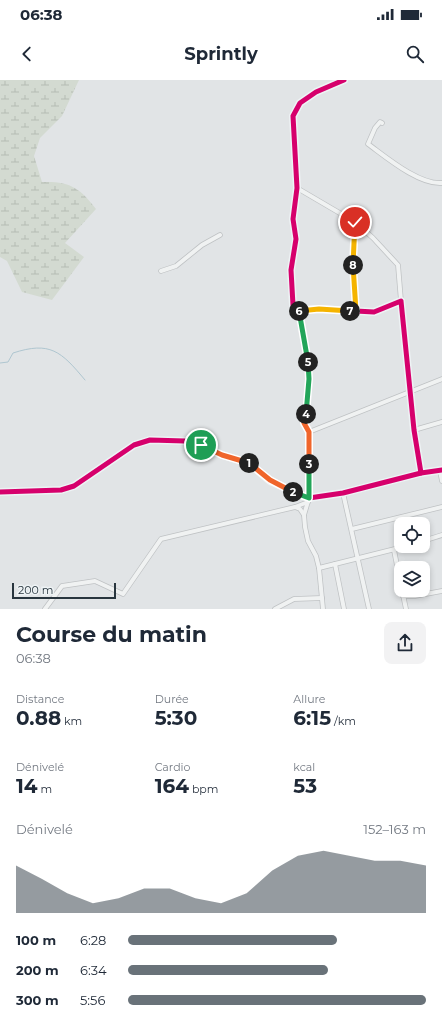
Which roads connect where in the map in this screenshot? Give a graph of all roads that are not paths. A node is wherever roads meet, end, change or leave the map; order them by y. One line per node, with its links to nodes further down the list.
1 (344, 80): 4 (street)
2 (382, 123): 3 (street)
3 (442, 183)
4 (297, 188): 5 (street); 9 (street)
5 (355, 222): 8 (street); 10 (street)
6 (220, 235): 7 (street)
7 (162, 271)
8 (401, 301): 10 (street); 12 (street)
9 (299, 310): 10 (street); 15 (street)
10 (356, 311)
11 (442, 379): 12 (street)
12 (411, 393): 14 (street); 15 (street)
13 (442, 422): 14 (street)
14 (414, 430): 17 (street)
15 (309, 432): 21 (street)
16 (441, 470): 17 (street); 18 (street)
17 (421, 473): 20 (street)
18 (442, 481)
19 (0, 492): 21 (street)
20 (342, 493): 21 (street); 25 (street)
21 (308, 500): 22 (street); 24 (street)
22 (295, 507): 24 (street); 36 (street)
23 (442, 507): 25 (street)
24 (304, 515): 31 (street)
25 (352, 529): 29 (street)
26 (442, 536): 27 (street)
27 (430, 539)
28 (394, 550): 29 (street)
29 (358, 557): 30 (street); 40 (street)
30 (335, 564): 31 (street); 39 (street)
31 (319, 568): 35 (street)
32 (442, 591): 33 (street)
33 (430, 593)
34 (403, 597): 41 (street)
35 (322, 598): 37 (street); 38 (street)
36 (45, 609)
37 (276, 609)
38 (323, 609)
39 (344, 609)
40 (369, 609)
41 (406, 609)

